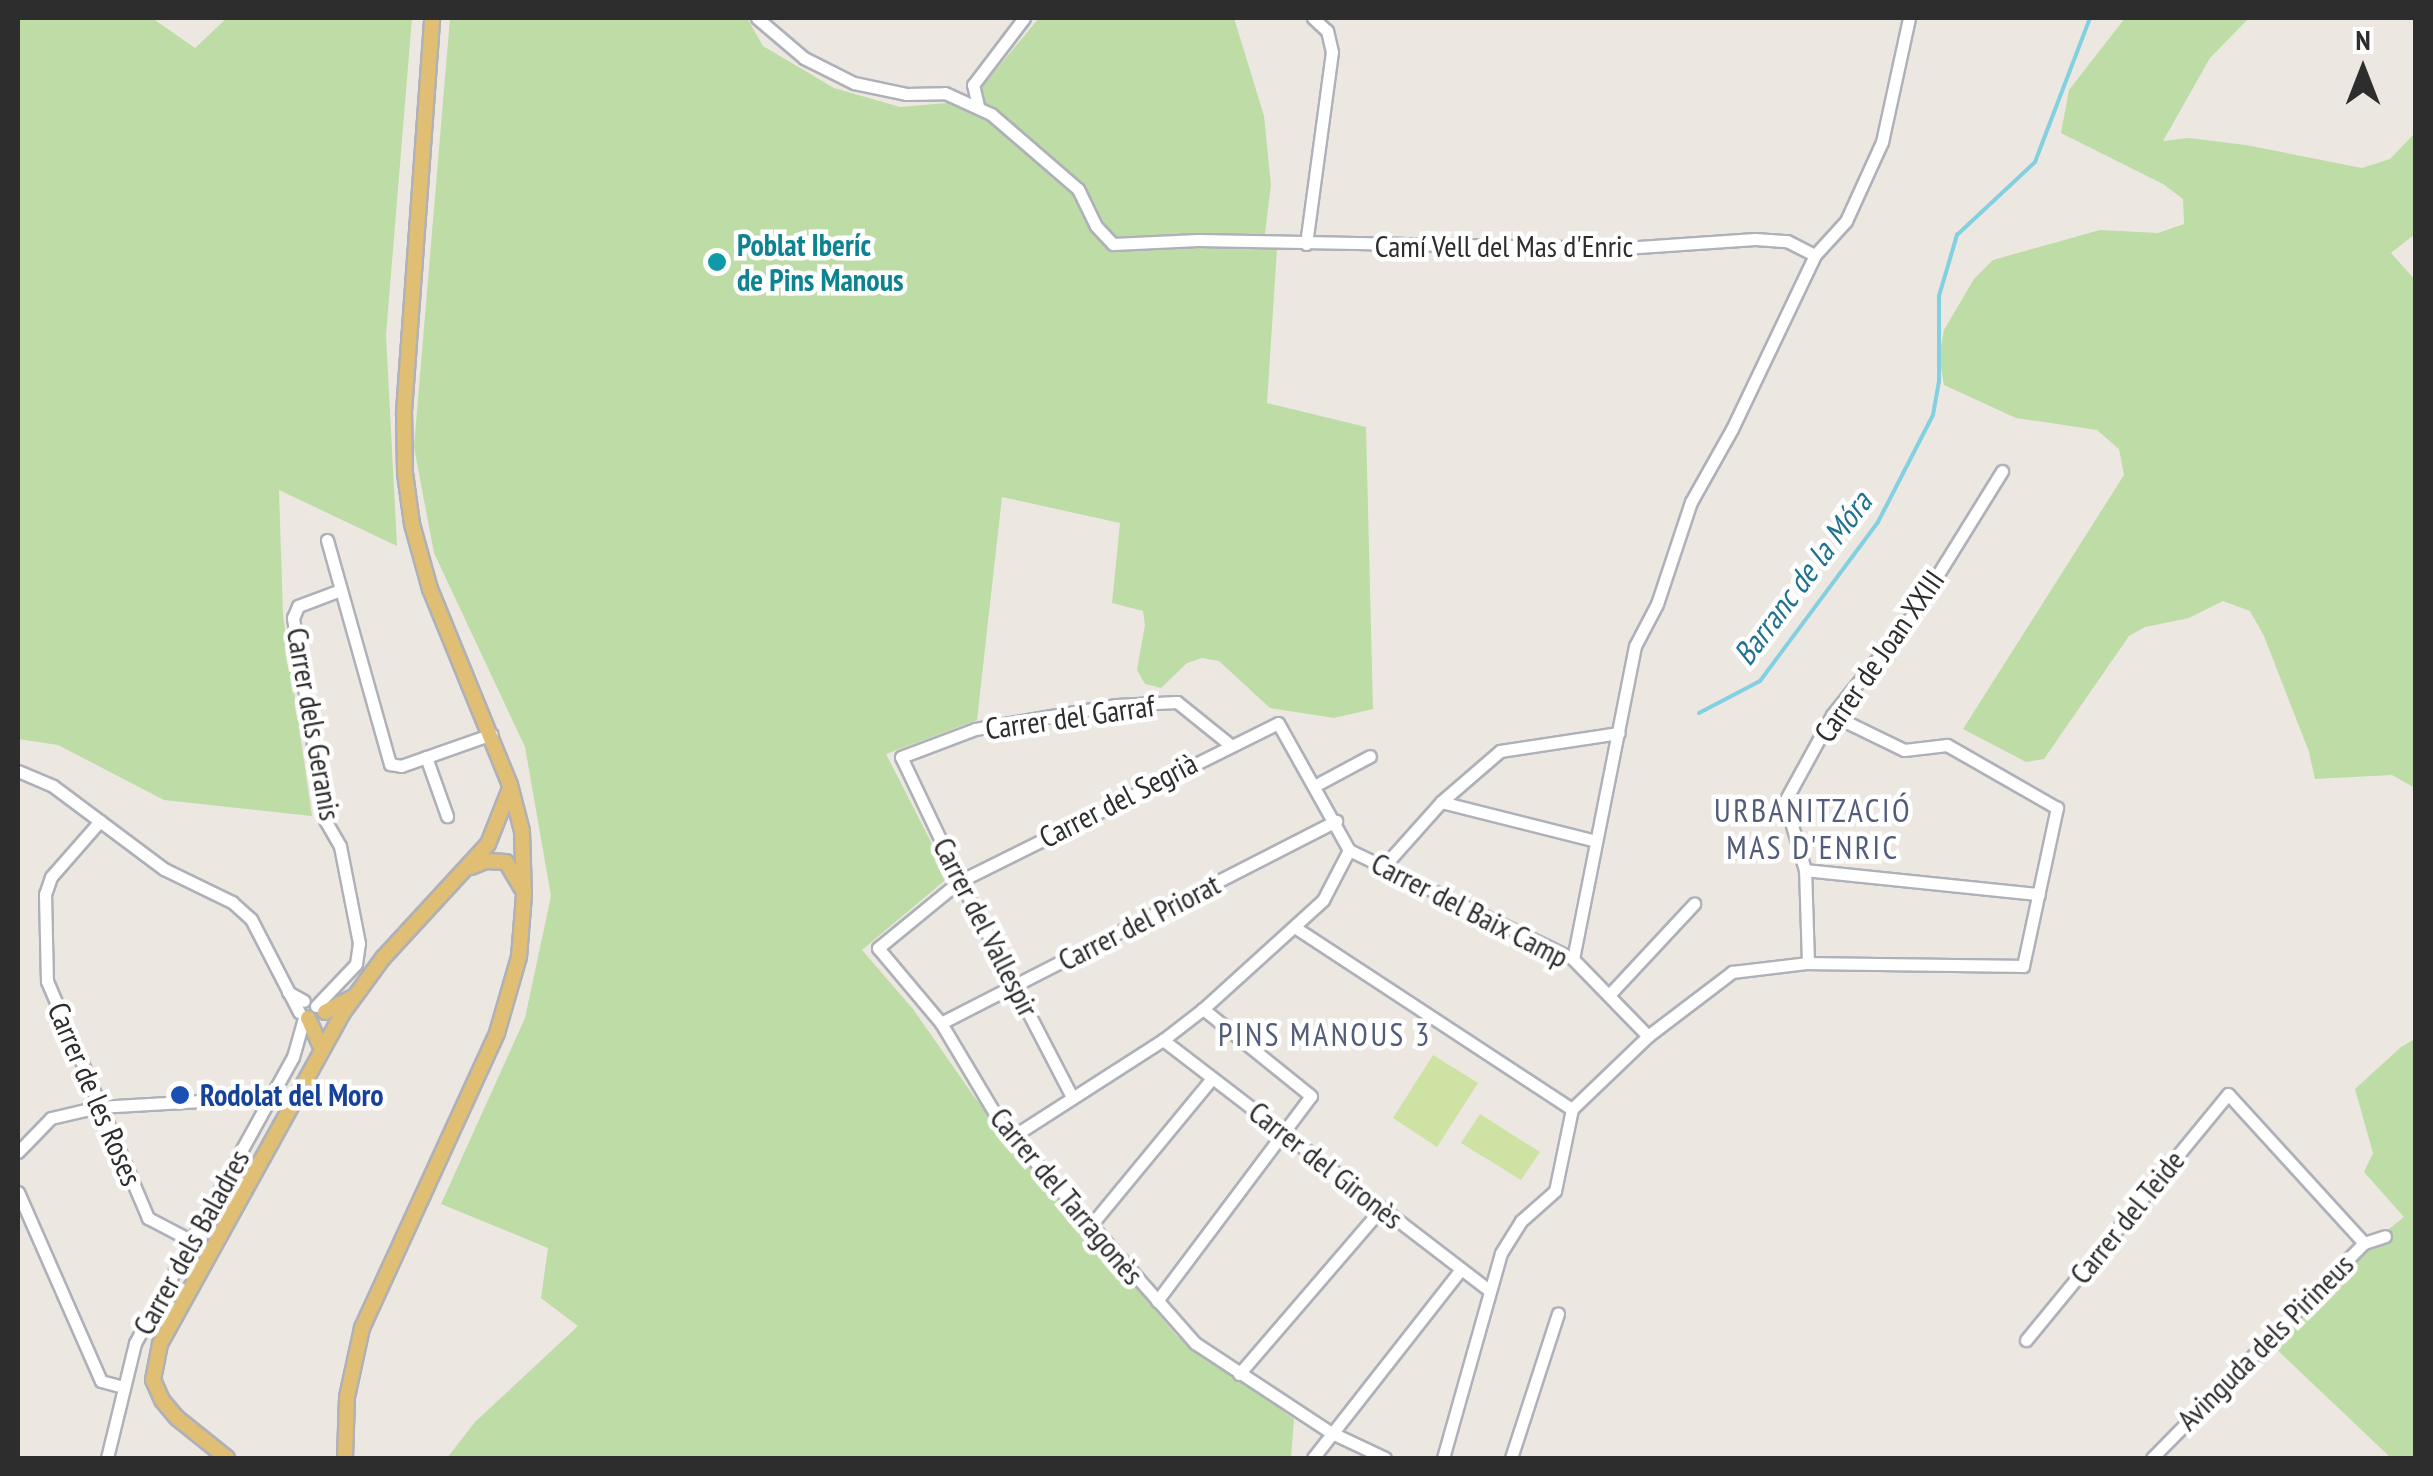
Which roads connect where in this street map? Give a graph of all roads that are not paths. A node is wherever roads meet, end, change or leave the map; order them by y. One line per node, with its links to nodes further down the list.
1 (432, 18): 15 (main road)
2 (757, 18): 6 (street, Camí Vell del Mas d'Enric)
3 (1024, 18): 6 (street)
4 (1313, 18): 7 (street)
5 (1909, 18): 8 (street)
6 (978, 106): 7 (street, Camí Vell del Mas d'Enric)
7 (1306, 244): 8 (street, Camí Vell del Mas d'Enric)
8 (1815, 255): 14 (street)
9 (2002, 471): 12 (street, Carrer de Joan XXIII)
10 (327, 540): 11 (street)
11 (338, 591): 18 (street); 46 (street, Carrer dels Geranis)
12 (1832, 715): 34 (street, Carrer de Joan XXIII); 36 (street)
13 (1278, 723): 16 (street, Carrer del Segrià); 22 (street, Carrer del Baix Camp)
14 (1620, 733): 23 (street); 29 (street)
15 (492, 734): 18 (street); 21 (main road)
16 (1229, 744): 19 (street, Carrer del Garraf); 35 (street, Carrer del Segrià)
17 (1370, 756): 22 (street)
18 (426, 757): 24 (street)
19 (901, 757): 35 (street, Carrer del Vallespir)
20 (18, 771): 25 (street)
21 (510, 785): 27 (main road); 28 (main road)
22 (1316, 785): 26 (street, Carrer del Baix Camp)
23 (1441, 802): 29 (street); 32 (street)
24 (447, 816)
25 (100, 820): 46 (street); 55 (street, Carrer de les Roses)
26 (1336, 821): 30 (street, Carrer del Baix Camp); 42 (street, Carrer del Priorat)
27 (520, 838): 28 (main road); 31 (main road); 37 (main road)
28 (490, 841): 31 (main road); 33 (main road)
29 (1596, 841): 40 (street)
30 (1349, 850): 32 (street, Carrer del Baix Camp); 39 (street)
31 (500, 862): 33 (main road); 37 (main road)
32 (1384, 866): 40 (street, Carrer del Baix Camp)
33 (469, 868): 44 (main road)
34 (1806, 870): 36 (street); 41 (street, Carrer de Joan XXIII)
35 (960, 881): 42 (street, Carrer del Vallespir); 47 (street, Carrer del Tarragonès)
36 (2040, 894): 41 (street)
37 (524, 895): 76 (main road)
38 (1694, 904): 43 (street)
39 (1296, 928): 45 (street); 56 (street)
40 (1573, 959): 43 (street, Carrer del Baix Camp)
41 (1808, 963): 49 (street)
42 (1017, 985): 47 (street, Carrer del Priorat); 54 (street, Carrer del Vallespir)
43 (1609, 995): 49 (street, Carrer del Baix Camp)
44 (354, 997): 46 (main road); 48 (main road)
45 (1203, 1009): 50 (street); 57 (street)
46 (310, 1012): 48 (main road); 51 (main road); 53 (street, Carrer dels Baladres)
47 (941, 1023): 58 (street, Carrer del Tarragonès)
48 (334, 1028): 51 (main road)
49 (1648, 1036): 56 (street)
50 (1163, 1040): 52 (street, Carrer del Gironès); 54 (street)
51 (322, 1049): 75 (main road)
52 (1212, 1078): 57 (street, Carrer del Gironès); 62 (street)
53 (270, 1097): 55 (street); 64 (street, Carrer dels Baladres)
54 (1072, 1097): 58 (street)
55 (98, 1107): 59 (street); 64 (street, Carrer de les Roses)
56 (1572, 1109): 67 (street)
57 (1284, 1133): 61 (street, Carrer del Gironès); 68 (street)
58 (1015, 1135): 62 (street, Carrer del Tarragonès)
59 (18, 1152)
60 (18, 1192): 72 (street)
61 (1382, 1208): 66 (street, Carrer del Gironès); 71 (street)
62 (1091, 1224): 68 (street, Carrer del Tarragonès)
63 (2385, 1236): 65 (street, Avinguda dels Pirineus)
64 (190, 1240): 72 (street, Carrer dels Baladres)
65 (2364, 1244): 70 (street, Carrer del Teide); 81 (street, Avinguda dels Pirineus)
66 (1461, 1270): 67 (street, Carrer del Gironès); 73 (street)
67 (1489, 1290): 79 (street)
68 (1157, 1301): 71 (street, Carrer del Tarragonès)
69 (1558, 1313): 80 (street)
70 (2026, 1340)
71 (1239, 1374): 73 (street, Carrer del Tarragonès)
72 (124, 1387): 74 (street, Carrer dels Baladres)
73 (1330, 1432): 77 (street); 78 (street, Carrer del Tarragonès)
74 (107, 1458)
75 (227, 1458)
76 (344, 1458)
77 (1313, 1458)
78 (1385, 1458)
79 (1442, 1458)
80 (1511, 1458)
81 (2152, 1458)

